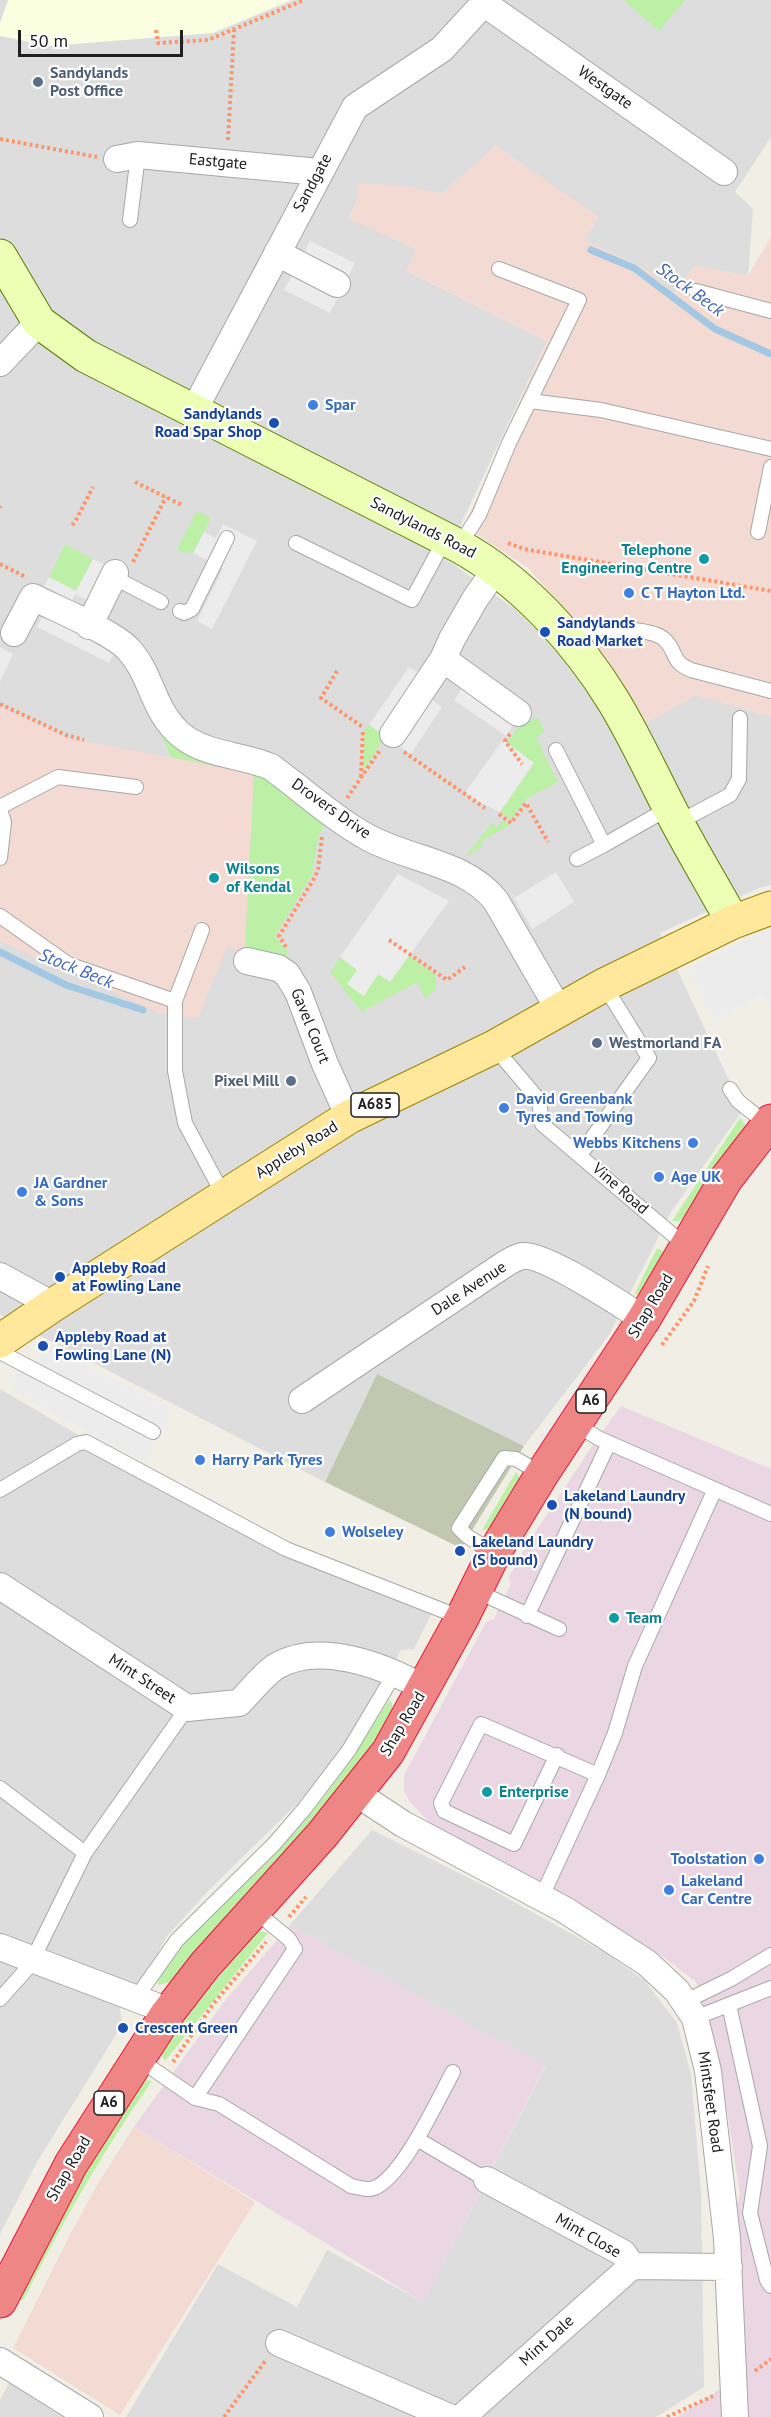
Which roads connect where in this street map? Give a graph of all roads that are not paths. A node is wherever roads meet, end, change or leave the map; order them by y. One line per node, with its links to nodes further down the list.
1 (486, 2): 3 (street, Sandgate); 4 (street, Westgate)
2 (128, 157): 3 (street, Eastgate); 5 (lane)
3 (319, 172): 6 (street, Sandgate)
4 (724, 172)
5 (130, 220)
6 (277, 253): 9 (street); 15 (street, Sandgate)
7 (0, 256): 12 (street, Sandylands Road)
8 (499, 268): 14 (lane)
9 (337, 284)
10 (696, 291): 11 (lane)
11 (771, 311)
12 (39, 322): 13 (street); 15 (street, Sandylands Road)
13 (0, 363)
14 (530, 401): 16 (lane); 20 (lane)
15 (193, 412): 20 (street, Sandylands Road)
16 (771, 449)
17 (771, 467): 18 (lane)
18 (758, 532)
19 (227, 538): 25 (lane)
20 (452, 542): 21 (lane); 22 (street, Sandylands Road)
21 (296, 543)
22 (501, 556): 28 (street, Sandylands Road); 29 (street)
23 (120, 571): 24 (lane); 26 (street)
24 (161, 602)
25 (180, 611)
26 (89, 626): 27 (street, Drovers Drive); 48 (street, Drovers Drive)
27 (9, 637)
28 (572, 646): 30 (lane); 37 (street, Sandylands Road)
29 (443, 659): 31 (street); 33 (street)
30 (771, 691)
31 (518, 713)
32 (740, 718): 37 (lane)
33 (392, 740)
34 (556, 750): 38 (lane)
35 (136, 787): 36 (lane)
36 (0, 808): 39 (lane)
37 (673, 815): 38 (lane); 43 (street, Sandylands Road)
38 (604, 845): 40 (lane)
39 (0, 858)
40 (578, 859)
41 (771, 908): 43 (main road, Appleby Road / A685)
42 (0, 916): 47 (lane)
43 (733, 922): 46 (main road, Appleby Road / A685)
44 (202, 930): 47 (lane)
45 (247, 961): 51 (street, Gavel Court)
46 (604, 985): 48 (main road, Appleby Road / A685); 53 (lane)
47 (175, 1001): 54 (lane)
48 (559, 1010): 49 (main road, Appleby Road / A685)
49 (494, 1047): 51 (main road, Appleby Road / A685); 53 (lane, Vine Road)
50 (730, 1089): 52 (lane)
51 (349, 1117): 54 (main road, Appleby Road / A685)
52 (770, 1123): 55 (highway, Shap Road / A6)
53 (580, 1155): 55 (lane, Vine Road)
54 (224, 1196): 57 (main road, Appleby Road / A685)
55 (687, 1246): 58 (highway, Shap Road / A6)
56 (0, 1276): 57 (street)
57 (53, 1305): 59 (main road, Appleby Road / A685)
58 (644, 1319): 61 (street, Dale Avenue); 62 (highway, Shap Road / A6)
59 (0, 1341)
60 (0, 1352): 63 (lane)
61 (302, 1400)
62 (576, 1424): 64 (lane); 65 (highway, Shap Road / A6)
63 (153, 1432)
64 (609, 1443): 66 (lane); 72 (lane)
65 (542, 1474): 69 (highway, Shap Road / A6); 69 (lane)
66 (715, 1489): 68 (lane); 78 (lane)
67 (0, 1490): 71 (lane)
68 (771, 1514)
69 (494, 1554): 71 (highway, Shap Road / A6)
70 (0, 1586): 76 (street, Mint Street)
71 (469, 1605): 72 (lane); 75 (highway, Shap Road / A6)
72 (527, 1616): 73 (lane)
73 (559, 1629)
74 (395, 1674): 75 (street, Mint Street); 76 (street, Mint Street); 88 (lane)
75 (424, 1688): 80 (highway, Shap Road / A6)
76 (188, 1708): 81 (lane)
77 (557, 1755): 77 (lane); 78 (lane)
78 (598, 1775): 82 (lane)
79 (0, 1788): 81 (lane)
80 (356, 1792): 82 (street, Mintsfeet Road); 83 (highway, Shap Road / A6)
81 (85, 1853): 86 (lane)
82 (542, 1896): 91 (street, Mintsfeet Road)
83 (254, 1909): 92 (highway, Shap Road / A6); 95 (lane)
84 (0, 1947): 86 (street)
85 (771, 1955): 91 (lane)
86 (33, 1959): 88 (street); 89 (lane)
87 (771, 1988): 90 (lane)
88 (136, 1998): 92 (street)
89 (0, 1999)
90 (729, 2005): 91 (lane); 100 (lane)
91 (689, 2010): 99 (street, Mintsfeet Road)
92 (167, 2014): 93 (highway, Shap Road / A6)
93 (137, 2058): 95 (lane); 101 (highway, Shap Road / A6)
94 (453, 2072): 96 (lane)
95 (195, 2098): 96 (lane)
96 (417, 2139): 97 (lane)
97 (487, 2180): 98 (street, Mint Close)
98 (632, 2266): 99 (street, Mint Close); 106 (street, Mint Dale)
99 (729, 2267): 107 (street, Mintsfeet Road)
100 (771, 2286)
101 (0, 2301)
102 (279, 2343): 105 (street)
103 (0, 2361): 104 (street)
104 (90, 2417)
105 (449, 2417)
106 (462, 2417)
107 (735, 2417)

